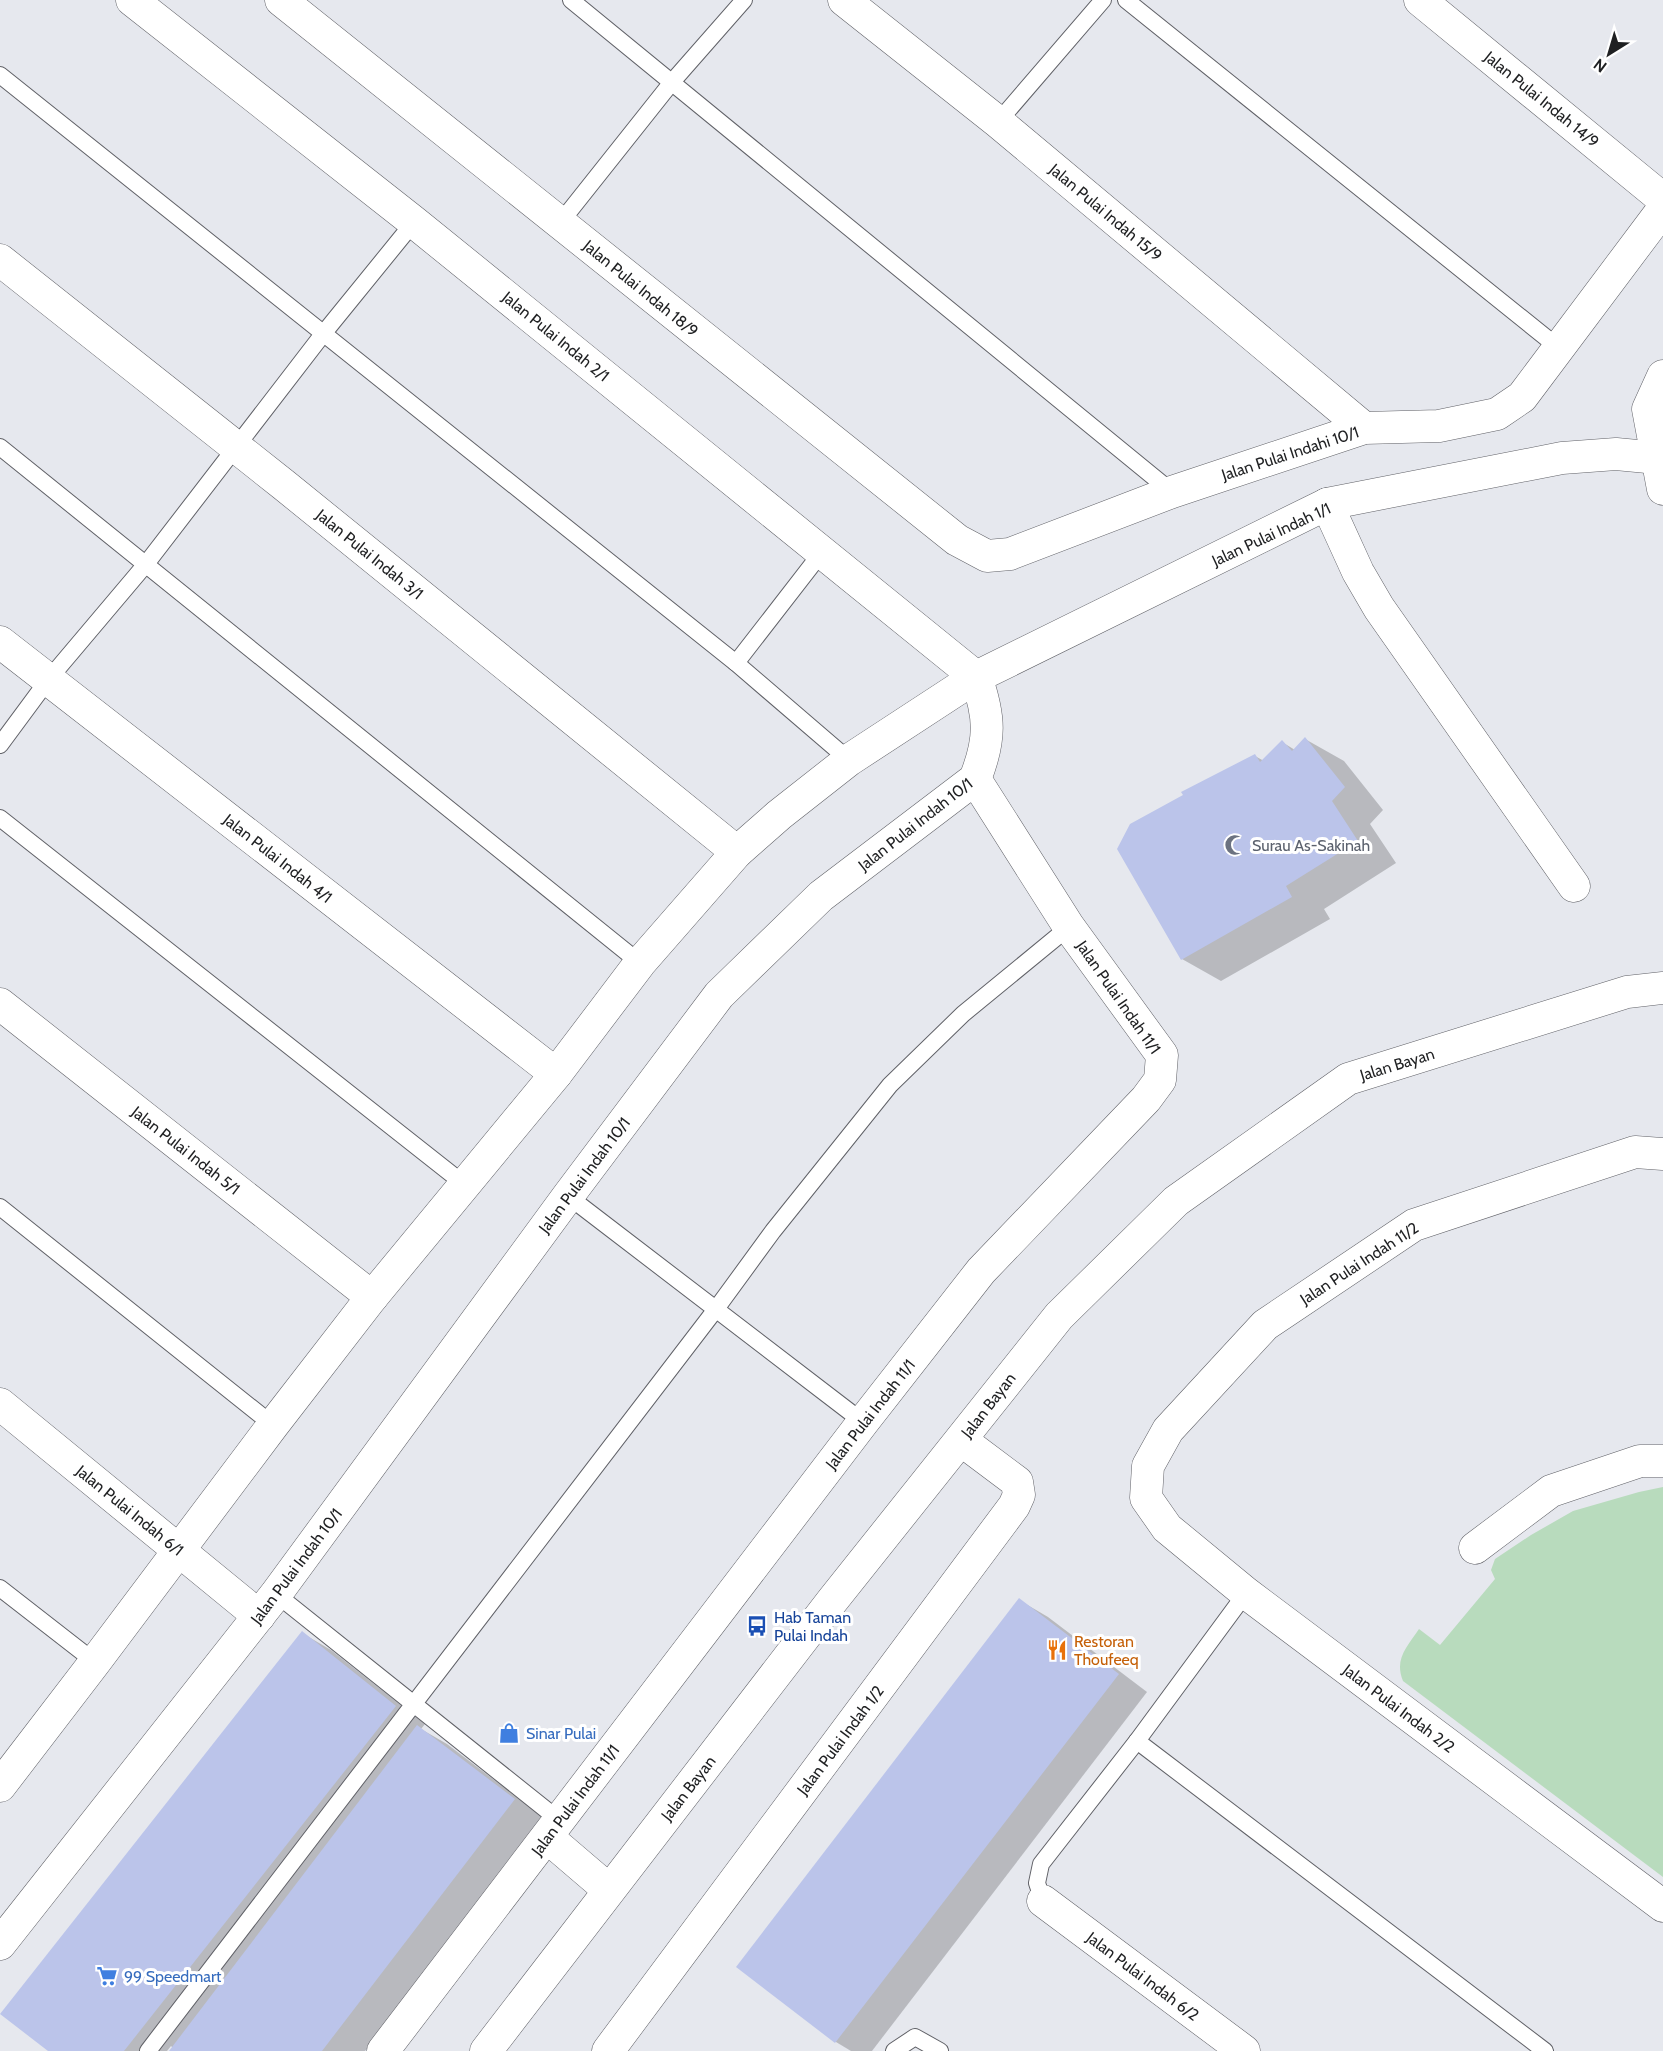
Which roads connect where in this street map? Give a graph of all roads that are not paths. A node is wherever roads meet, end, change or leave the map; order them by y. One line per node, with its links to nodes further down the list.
1 (132, 0): 14 (street, Jalan Pulai Indah 2/1)
2 (281, 0): 15 (street, Jalan Pulai Indah 18/9)
3 (571, 0): 10 (lane)
4 (744, 0): 10 (lane)
5 (844, 0): 11 (street, Jalan Pulai Indah 15/9)
6 (1103, 0): 11 (lane)
7 (1126, 0): 18 (lane)
8 (1420, 0): 12 (street, Jalan Pulai Indah 14/9)
9 (0, 75): 17 (lane)
10 (672, 82): 15 (lane); 25 (lane)
11 (998, 122): 20 (street, Jalan Pulai Indah 15/9)
12 (1663, 199)
13 (1663, 209): 18 (street, Jalan Pulai Indahi 10/1)
14 (414, 222): 17 (lane); 27 (street, Jalan Pulai Indah 2/1)
15 (560, 223): 28 (street, Jalan Pulai Indah 18/9)
16 (0, 260): 22 (street, Jalan Pulai Indah 3/1)
17 (323, 334): 22 (lane); 31 (lane)
18 (1559, 348): 20 (street, Jalan Pulai Indahi 10/1)
19 (1663, 376): 23 (street)
20 (1364, 428): 25 (street, Jalan Pulai Indahi 10/1)
21 (0, 447): 29 (lane)
22 (235, 447): 29 (lane); 38 (street, Jalan Pulai Indah 3/1)
23 (1659, 458): 24 (street); 26 (street, Jalan Pulai Indah 1/1)
24 (1663, 489)
25 (1172, 492): 28 (street, Jalan Pulai Indahi 10/1)
26 (1327, 504): 32 (street, Jalan Pulai Indah 1/1); 39 (street)
27 (822, 552): 31 (lane); 32 (street, Jalan Pulai Indah 2/1)
28 (1010, 554)
29 (146, 564): 33 (lane); 41 (lane)
30 (0, 642): 33 (street, Jalan Pulai Indah 4/1)
31 (736, 663): 35 (lane)
32 (976, 677): 35 (street); 36 (street, Jalan Pulai Indah 10/1)
33 (48, 680): 34 (lane); 44 (street, Jalan Pulai Indah 4/1)
34 (0, 745)
35 (849, 760): 38 (street)
36 (975, 779): 40 (street, Jalan Pulai Indah 11/1); 47 (street, Jalan Pulai Indah 10/1)
37 (0, 818): 46 (lane)
38 (737, 852): 41 (street)
39 (1574, 886)
40 (1069, 927): 50 (lane); 52 (street, Jalan Pulai Indah 11/1)
41 (640, 963): 44 (street)
42 (1663, 988): 54 (street, Jalan Bayan)
43 (0, 1004): 49 (street, Jalan Pulai Indah 5/1)
44 (556, 1074): 46 (street)
45 (1663, 1154): 56 (street, Jalan Pulai Indah 11/2)
46 (464, 1184): 49 (street)
47 (568, 1196): 50 (lane); 61 (street, Jalan Pulai Indah 10/1)
48 (0, 1207): 53 (lane)
49 (372, 1297): 53 (street)
50 (716, 1309): 52 (lane); 63 (lane)
51 (0, 1404): 58 (street, Jalan Pulai Indah 6/1)
52 (863, 1422): 66 (street, Jalan Pulai Indah 11/1)
53 (273, 1425): 58 (street)
54 (961, 1440): 67 (street, Jalan Bayan); 74 (street, Jalan Pulai Indah 1/2)
55 (1663, 1461): 57 (street)
56 (1146, 1497): 60 (street, Jalan Pulai Indah 2/2)
57 (1475, 1548)
58 (179, 1550): 61 (street, Jalan Pulai Indah 6/1); 62 (street)
59 (0, 1588): 62 (lane)
60 (1246, 1593): 64 (lane); 69 (street, Jalan Pulai Indah 2/2)
61 (268, 1605): 63 (lane); 70 (street, Jalan Pulai Indah 10/1)
62 (95, 1662): 65 (street)
63 (414, 1704): 66 (lane); 71 (lane)
64 (1137, 1741): 68 (lane); 78 (lane)
65 (0, 1786)
66 (553, 1829): 67 (street); 72 (street, Jalan Pulai Indah 11/1)
67 (609, 1890): 73 (street, Jalan Bayan)
68 (1043, 1901): 77 (street, Jalan Pulai Indah 6/2)
69 (1663, 1906)
70 (0, 1944)
71 (148, 2051)
72 (383, 2051)
73 (486, 2051)
74 (608, 2051)
75 (894, 2051): 76 (lane)
76 (940, 2051)
77 (1244, 2051)
78 (1545, 2051)

